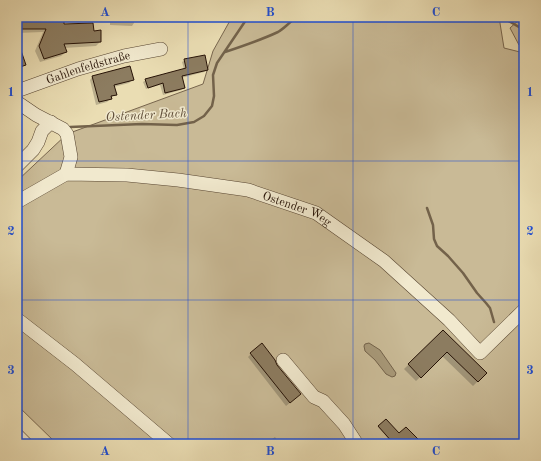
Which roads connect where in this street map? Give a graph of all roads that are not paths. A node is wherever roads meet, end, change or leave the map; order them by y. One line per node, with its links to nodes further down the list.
1 (161, 49): 2 (street, Gahlenfeldstraße)
2 (17, 91)
3 (17, 102): 4 (street)
4 (51, 122): 5 (street); 7 (street)
5 (22, 154): 6 (street)
6 (17, 166)
7 (66, 174): 8 (street, Ostender Weg); 9 (street, Ostender Weg)
8 (17, 202)
9 (524, 310)
10 (17, 319): 14 (street)
11 (283, 360): 15 (street)
12 (17, 435): 13 (street)
13 (26, 444)
14 (169, 444)
15 (357, 444)

